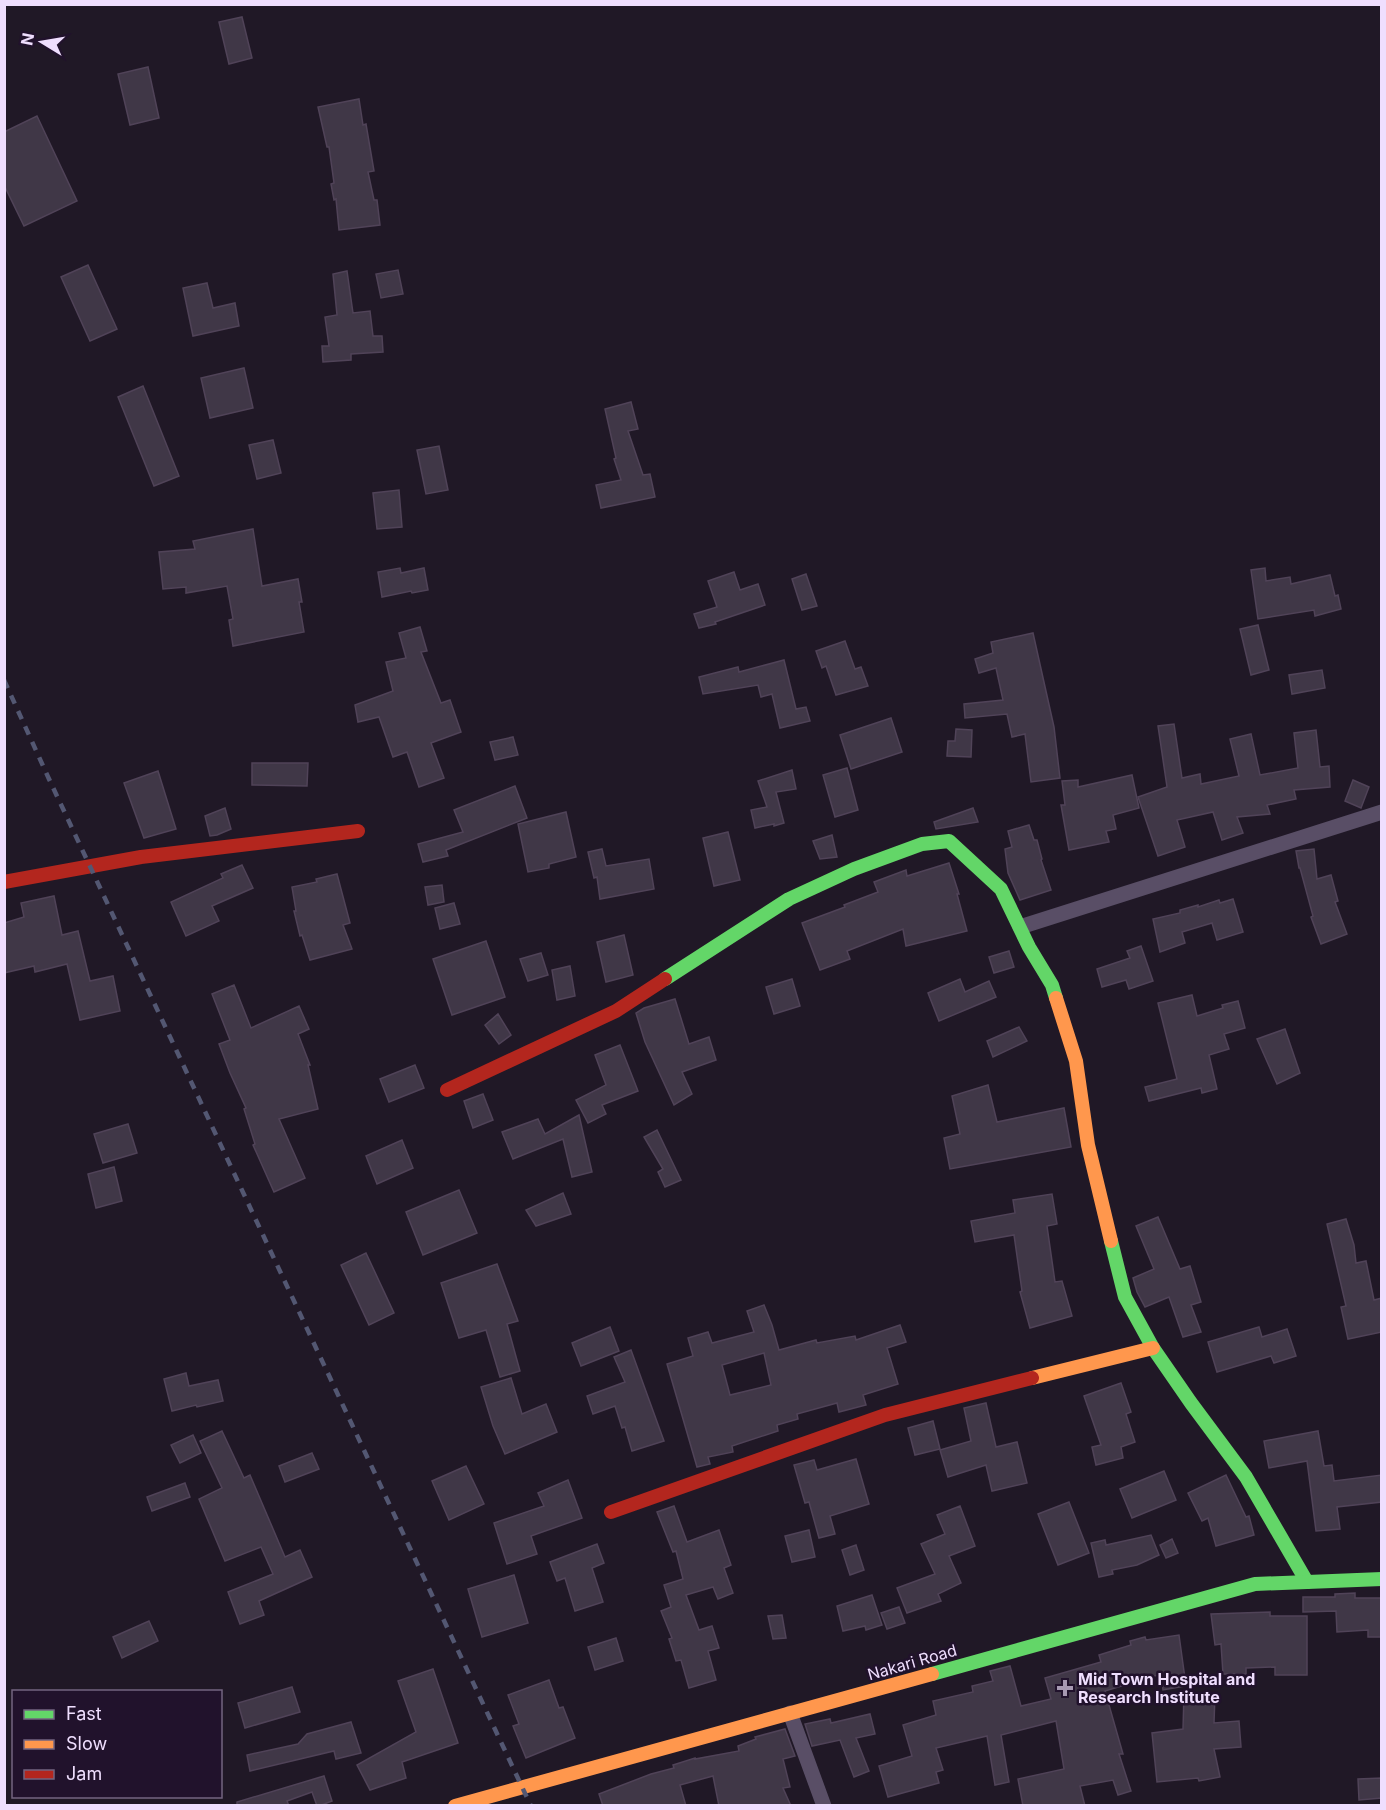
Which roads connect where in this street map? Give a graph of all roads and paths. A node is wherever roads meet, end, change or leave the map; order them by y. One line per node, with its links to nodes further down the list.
1 (1382, 812): 4 (street)
2 (358, 831): 3 (street)
3 (4, 882)
4 (1020, 927): 5 (street); 6 (street)
5 (447, 1090)
6 (1153, 1348): 7 (street); 9 (street)
7 (611, 1512)
8 (1382, 1579): 9 (street, Nakari Road)
9 (1307, 1582): 10 (street, Nakari Road)
10 (790, 1713): 11 (street, Nakari Road); 12 (street)
11 (455, 1806)
12 (824, 1806)

